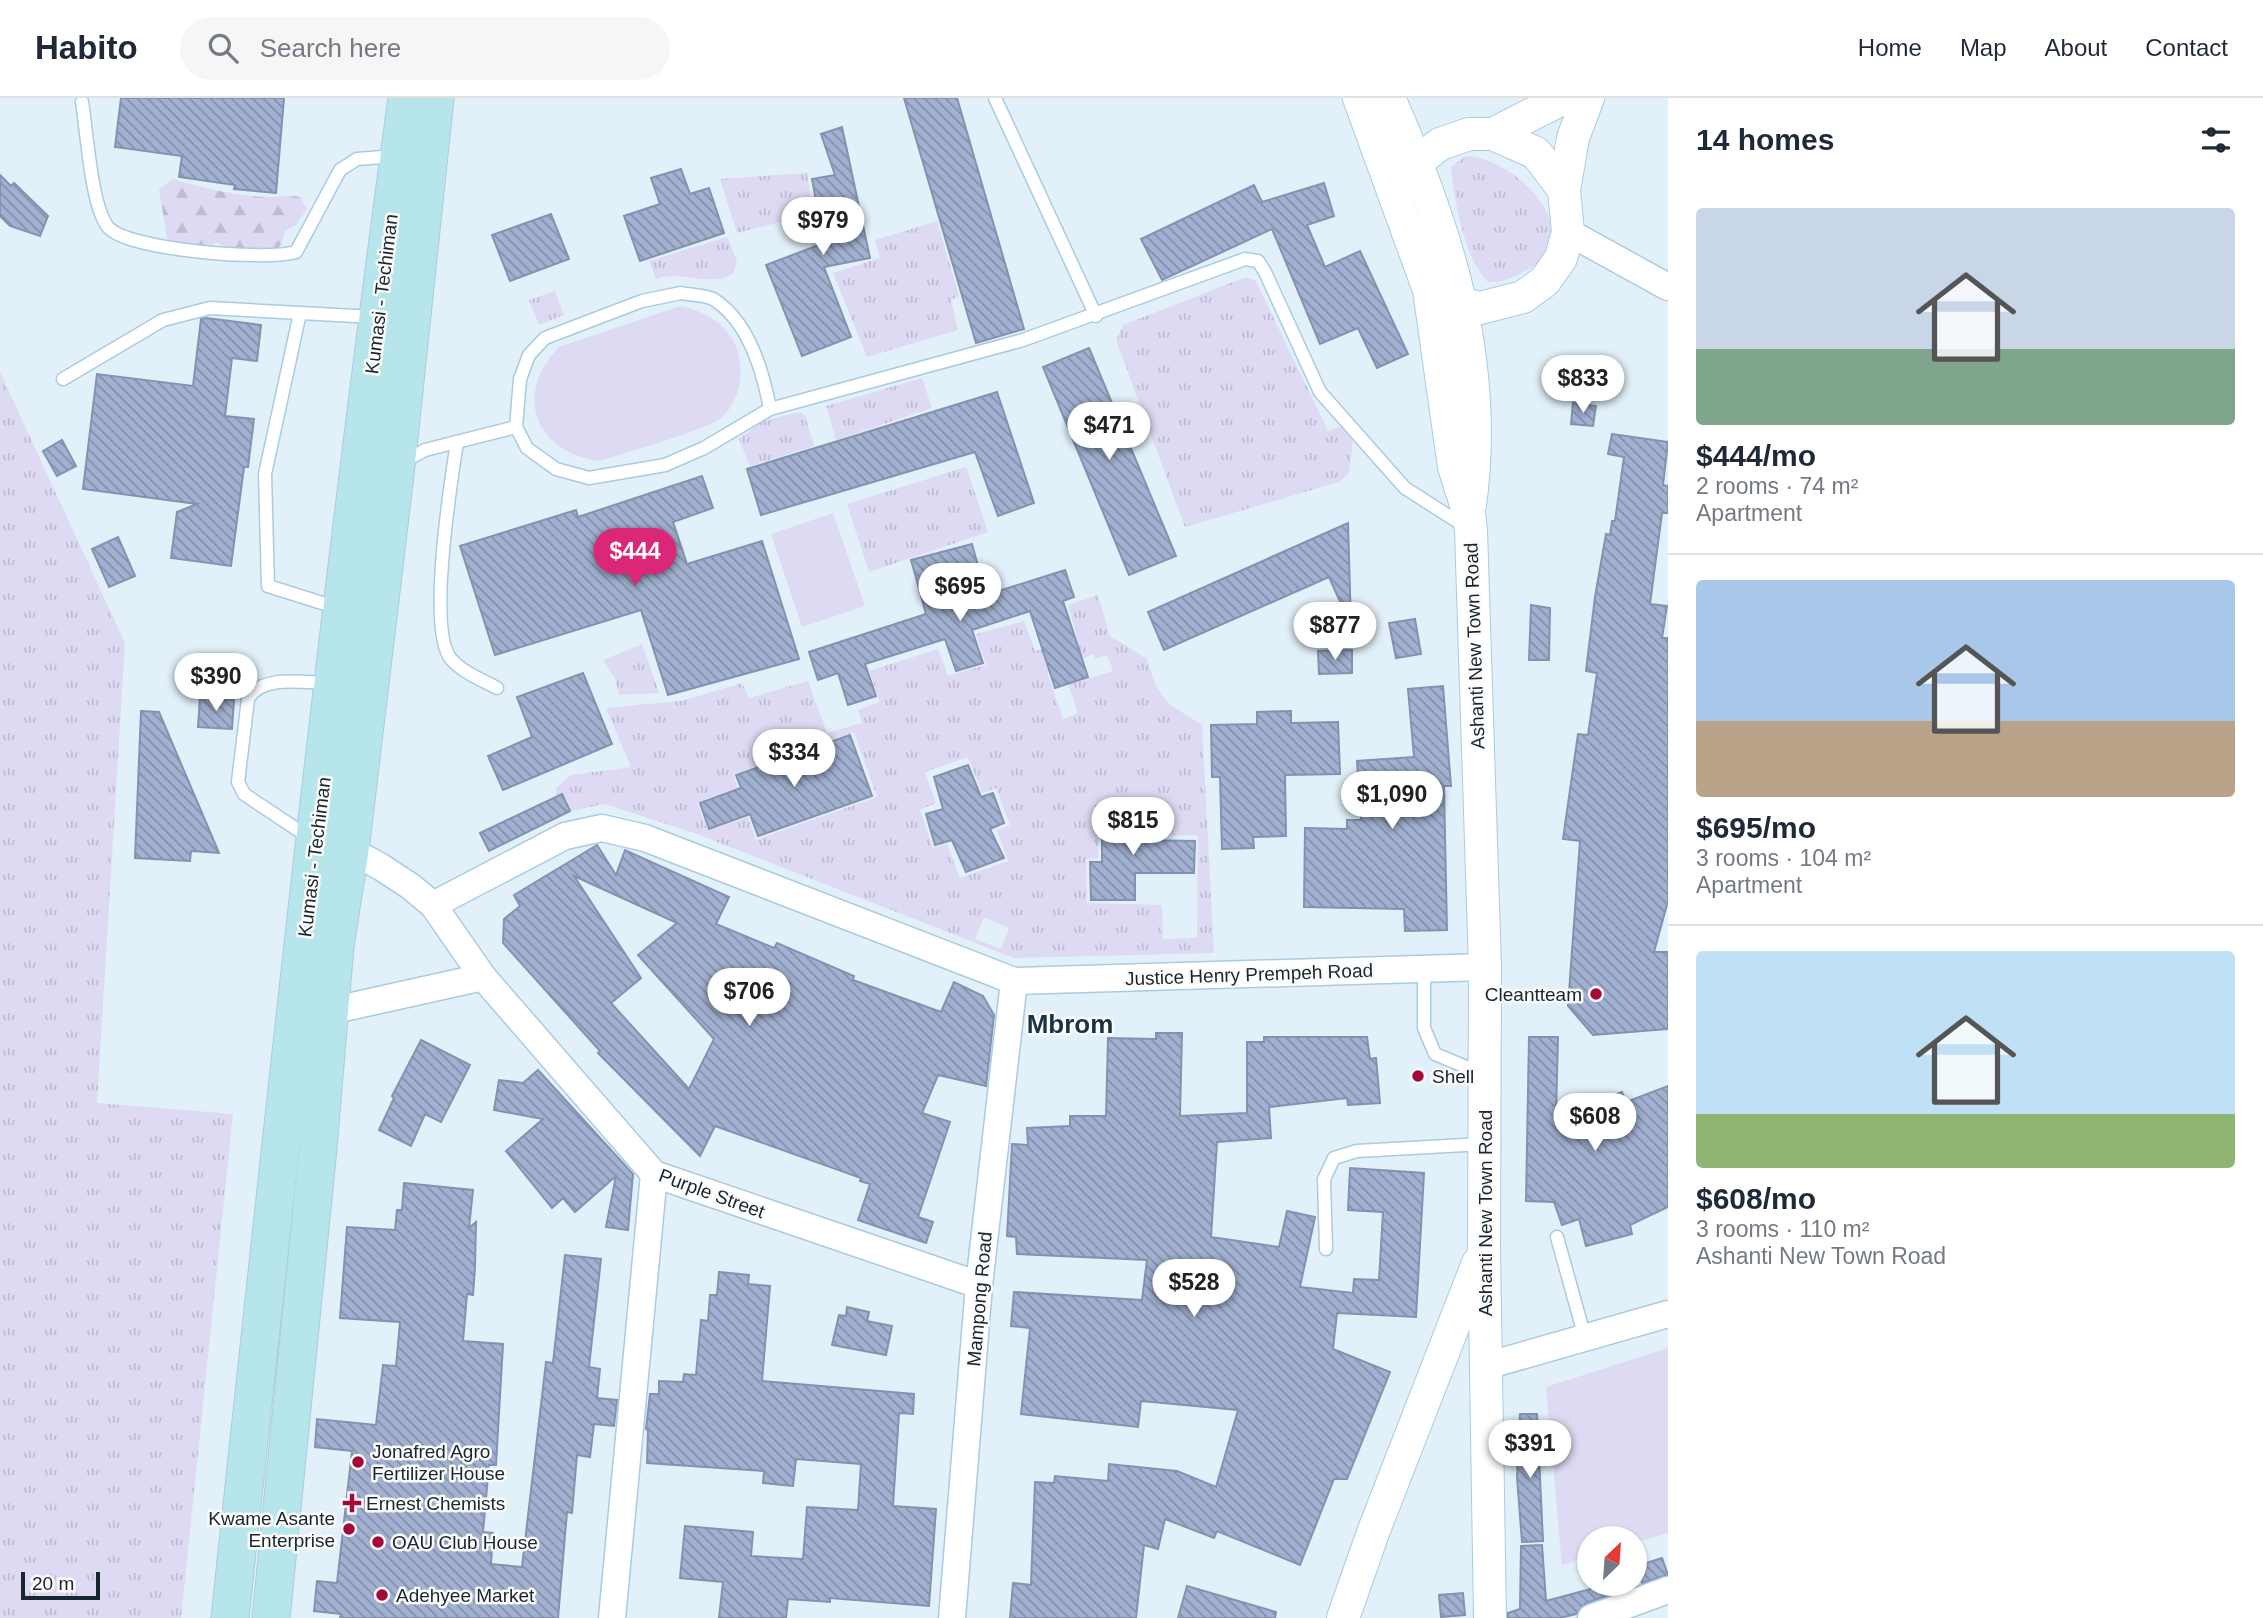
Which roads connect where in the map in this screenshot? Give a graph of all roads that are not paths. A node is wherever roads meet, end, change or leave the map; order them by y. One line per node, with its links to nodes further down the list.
1 (407, 98): 10 (main road, Kumasi - Techiman)
2 (435, 98): 27 (main road, Kumasi - Techiman)
3 (995, 98): 20 (lane)
4 (1359, 98): 13 (street, Ashanti New Town Road)
5 (1564, 98): 9 (street)
6 (1588, 98): 12 (street)
7 (82, 102): 10 (lane)
8 (1391, 102): 9 (street); 11 (street, Ashanti New Town Road)
9 (1481, 134): 11 (street); 12 (street)
10 (399, 156): 21 (main road, Kumasi - Techiman)
11 (1416, 163): 13 (street); 17 (street, Ashanti New Town Road)
12 (1564, 190): 14 (street)
13 (1396, 200): 16 (street, Ashanti New Town Road)
14 (1569, 232): 15 (street); 18 (street)
15 (1668, 287)
16 (1429, 290): 17 (street); 28 (street, Ashanti New Town Road)
17 (1463, 305): 18 (street); 22 (street, Ashanti New Town Road)
18 (1497, 306): 22 (street)
19 (300, 313): 21 (lane); 23 (lane); 29 (lane)
20 (1096, 316): 24 (lane); 28 (lane)
21 (377, 317): 29 (main road, Kumasi - Techiman)
22 (1471, 370): 28 (street, Ashanti New Town Road)
23 (63, 379)
24 (769, 409): 25 (lane); 25 (lane)
25 (516, 427): 26 (lane)
26 (457, 442): 27 (lane); 31 (lane)
27 (396, 466): 32 (main road, Kumasi - Techiman)
28 (1470, 522): 34 (street, Ashanti New Town Road)
29 (343, 609): 30 (main road, Kumasi - Techiman)
30 (334, 683): 32 (main road, Kumasi - Techiman); 32 (lane)
31 (497, 688)
32 (333, 846): 33 (street, Purple Street); 38 (main road, Kumasi - Techiman); 50 (main road, Kumasi - Techiman)
33 (433, 905): 36 (street, Purple Street); 37 (street)
34 (1485, 967): 35 (street, Justice Henry Prempeh Road); 39 (street, Ashanti New Town Road)
35 (1424, 969): 37 (street, Justice Henry Prempeh Road); 39 (lane)
36 (483, 977): 38 (street); 41 (street, Purple Street)
37 (1014, 981): 45 (street, Mampong Road)
38 (330, 1011): 51 (main road, Kumasi - Techiman)
39 (1484, 1074): 40 (street, Ashanti New Town Road)
40 (1484, 1144): 43 (street, Ashanti New Town Road); 44 (lane)
41 (654, 1174): 45 (street, Purple Street); 52 (street)
42 (1557, 1237): 47 (lane)
43 (1483, 1249): 48 (street, Ashanti New Town Road); 54 (street)
44 (1326, 1250)
45 (979, 1285): 53 (street, Mampong Road)
46 (1668, 1314): 47 (street)
47 (1585, 1338): 48 (street)
48 (1486, 1366): 55 (street, Ashanti New Town Road)
49 (1668, 1590): 56 (street)
50 (230, 1618)
51 (271, 1618)
52 (612, 1618)
53 (952, 1618)
54 (1343, 1618)
55 (1490, 1618)
56 (1591, 1618)

